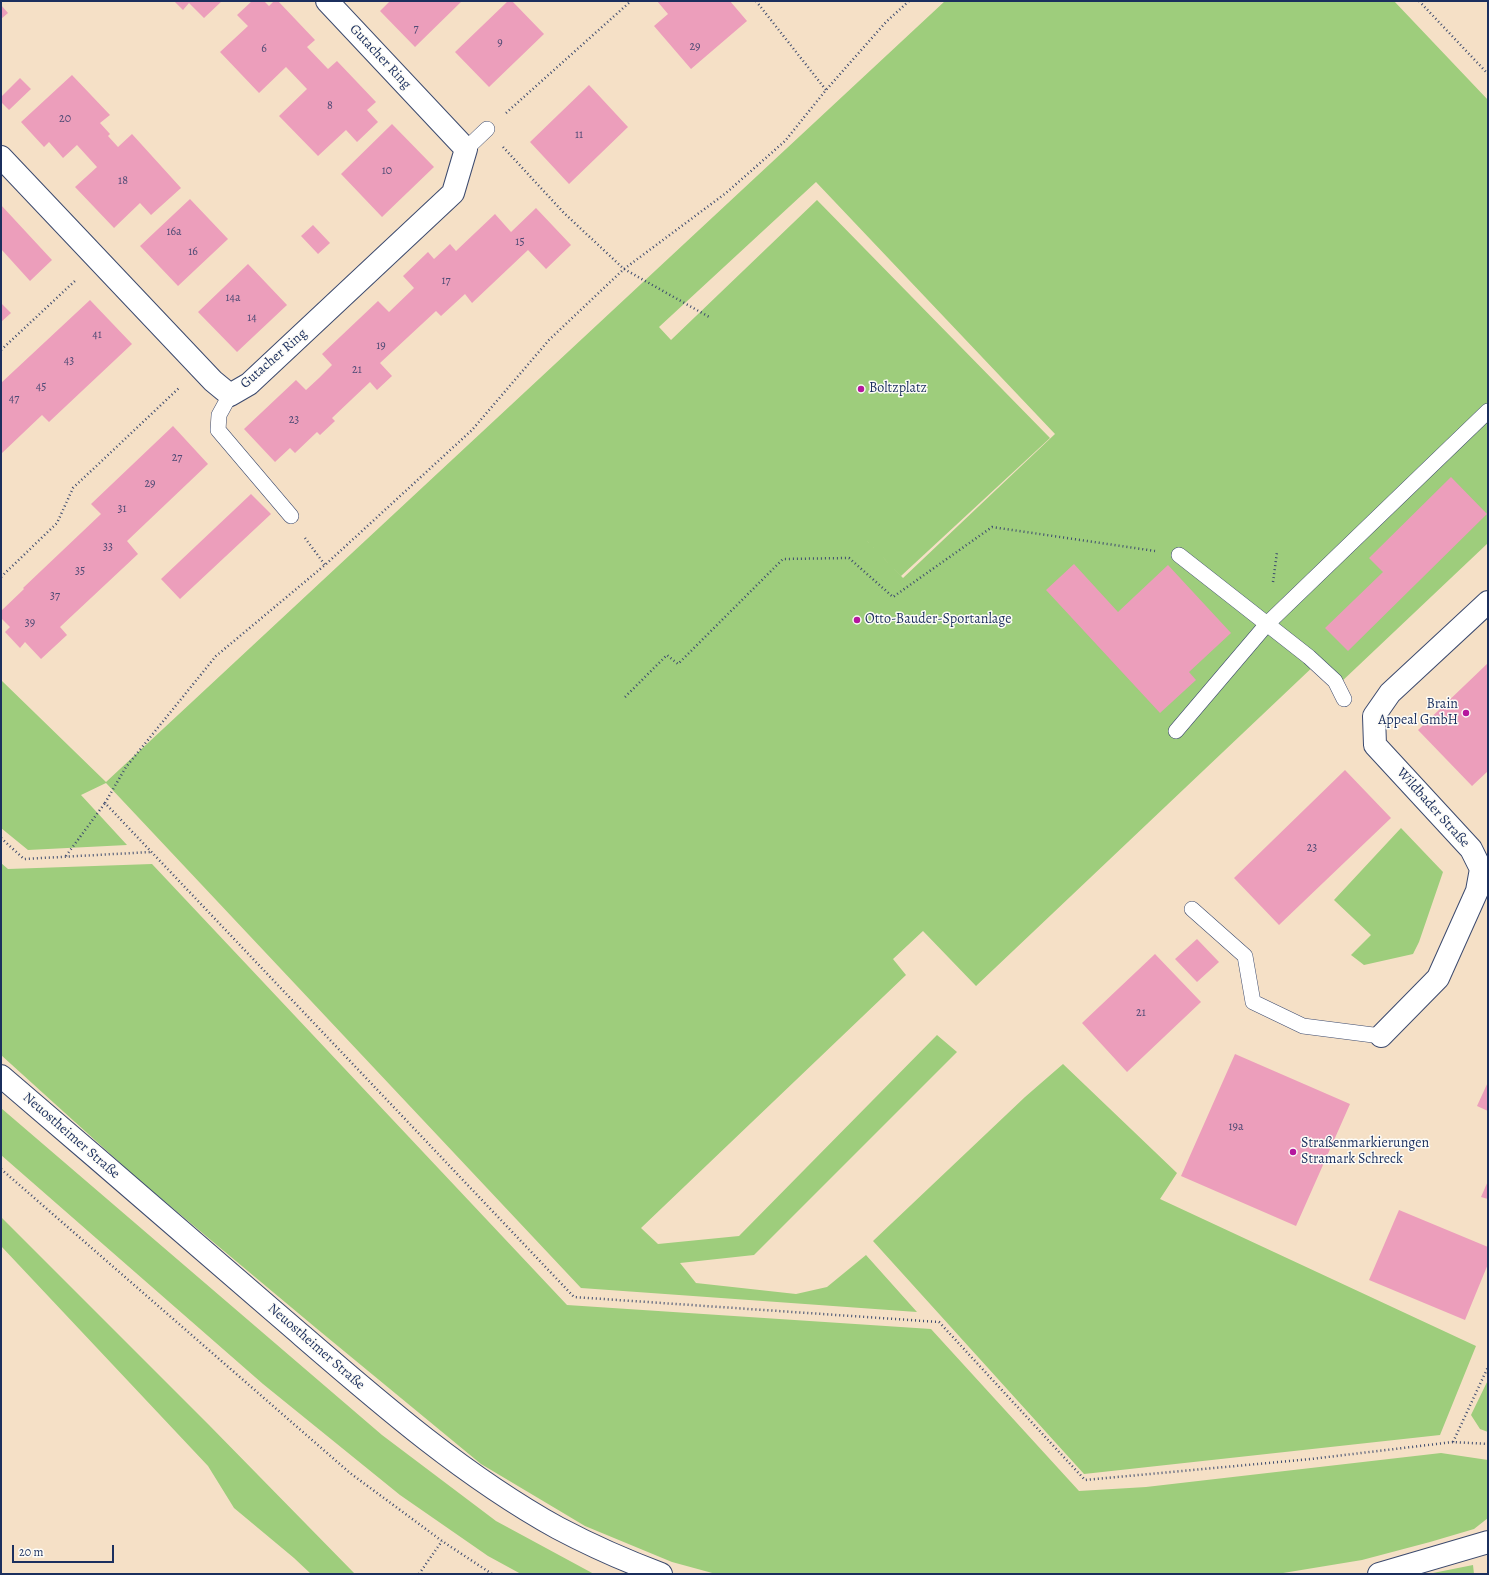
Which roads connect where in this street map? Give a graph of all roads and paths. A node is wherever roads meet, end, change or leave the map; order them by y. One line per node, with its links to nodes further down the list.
1 (327, 1): 9 (street, Gutacher Ring)
2 (631, 1): 8 (path)
3 (756, 1): 7 (path)
4 (909, 1): 7 (path)
5 (1419, 1): 6 (path)
6 (1488, 74)
7 (826, 90): 12 (path)
8 (487, 129): 9 (lane); 12 (path)
9 (466, 148): 16 (street, Gutacher Ring)
10 (1, 157): 11 (street, Gutacher Ring)
11 (98, 260): 14 (path); 15 (street, Gutacher Ring)
12 (624, 269): 13 (path); 20 (path)
13 (711, 318)
14 (1, 350)
15 (200, 368): 16 (street, Gutacher Ring); 21 (path)
16 (230, 395): 18 (lane)
17 (1488, 411): 23 (lane)
18 (291, 516): 20 (path)
19 (1180, 555): 23 (lane); 24 (path)
20 (325, 565): 27 (path)
21 (1, 577)
22 (1488, 602): 32 (street, Wildbader Straße)
23 (1267, 624): 25 (lane); 26 (lane)
24 (625, 697)
25 (1344, 699)
26 (1176, 731)
27 (106, 803): 29 (path); 30 (path)
28 (1, 838): 30 (path)
29 (151, 852): 30 (path); 36 (path)
30 (66, 856)
31 (1192, 909): 32 (lane)
32 (1381, 1036)
33 (1, 1076): 42 (street, Neuostheimer Straße)
34 (1, 1169): 38 (path)
35 (1488, 1367): 36 (path)
36 (1453, 1442): 37 (path)
37 (1488, 1444)
38 (442, 1541): 40 (path); 41 (path)
39 (1488, 1542): 43 (street)
40 (419, 1574)
41 (492, 1574)
42 (661, 1574)
43 (1379, 1574)

